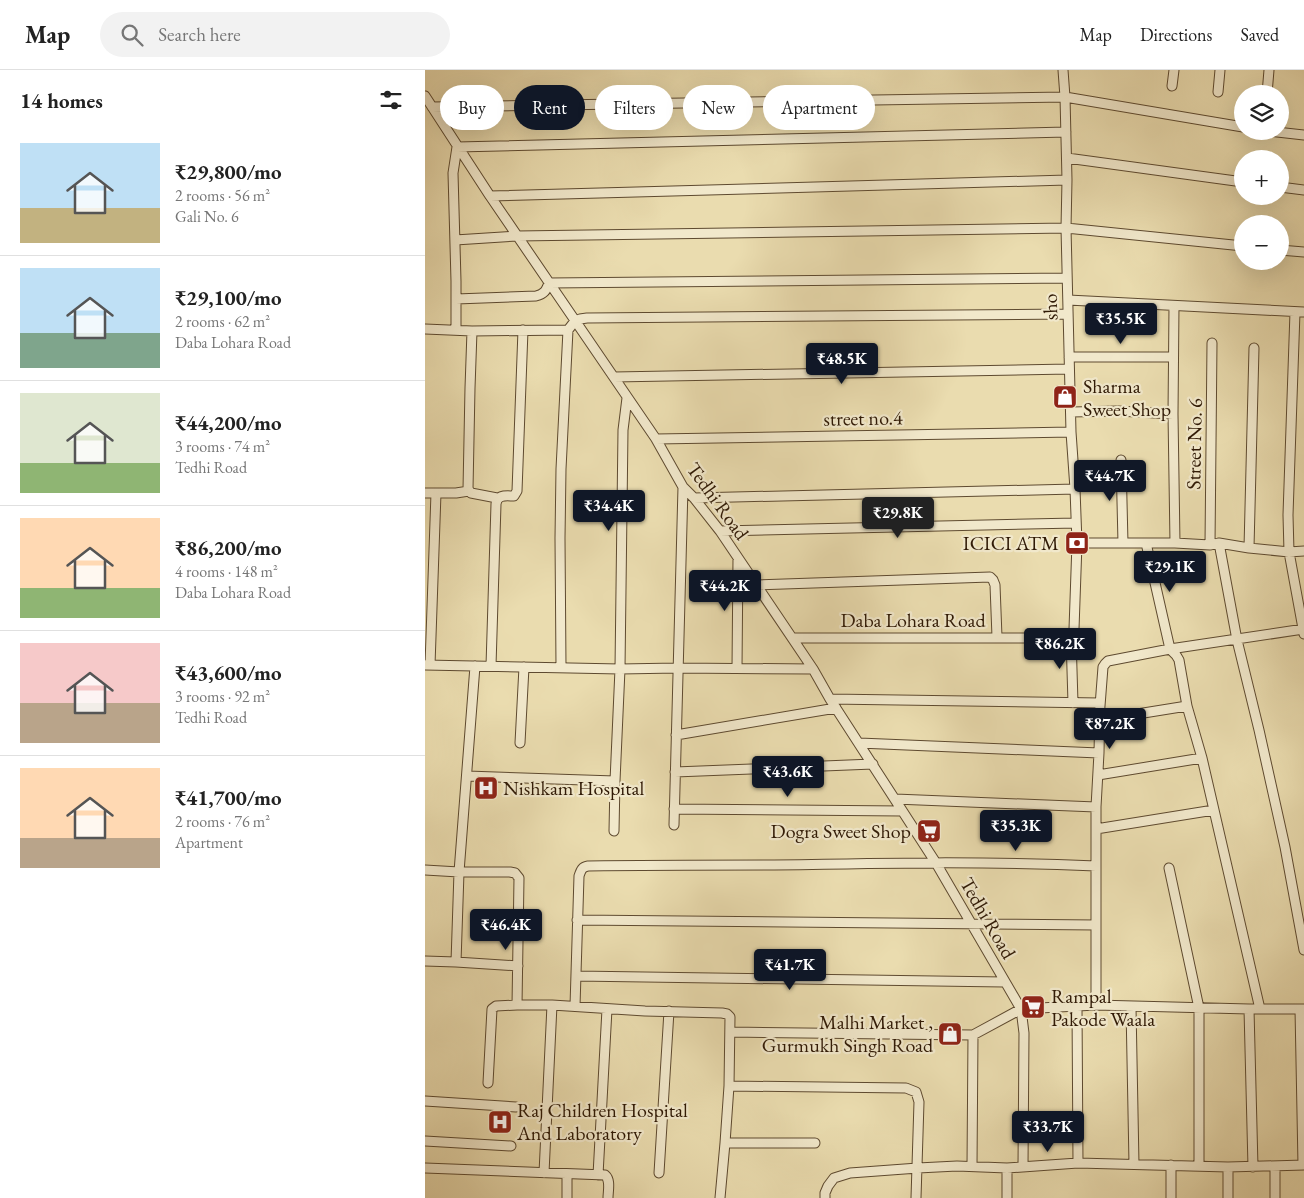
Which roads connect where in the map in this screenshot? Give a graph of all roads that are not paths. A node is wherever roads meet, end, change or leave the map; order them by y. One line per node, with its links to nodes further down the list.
1 (1063, 70): 9 (street, sho)
2 (1174, 70): 6 (street)
3 (1220, 70): 7 (street)
4 (1269, 70): 5 (street)
5 (1268, 85)
6 (1172, 86)
7 (1218, 92)
8 (425, 96): 10 (street, Tedhi Road)
9 (1065, 97): 10 (street); 11 (street); 12 (street, sho)
10 (432, 108): 15 (street, Tedhi Road)
11 (1234, 125)
12 (1066, 132): 15 (street); 16 (street, sho)
13 (1289, 133): 14 (street)
14 (1304, 135)
15 (457, 147): 21 (street, Tedhi Road); 24 (street)
16 (1067, 158): 17 (street, sho); 18 (street)
17 (1067, 180): 21 (street); 22 (street, sho)
18 (1234, 181)
19 (1289, 188): 20 (street)
20 (1304, 190)
21 (490, 196): 23 (street, Tedhi Road)
22 (1066, 228): 23 (street); 25 (street); 28 (street, sho)
23 (517, 236): 24 (street); 29 (street, Tedhi Road)
24 (455, 240): 30 (street)
25 (1234, 245)
26 (1289, 251): 27 (street)
27 (1304, 252)
28 (1067, 278): 29 (street); 31 (street, sho)
29 (549, 283): 30 (street); 35 (street, Tedhi Road)
30 (456, 299): 37 (street)
31 (1068, 300): 32 (street); 34 (street, sho)
32 (1174, 306): 33 (street); 44 (street)
33 (1299, 312): 69 (street)
34 (1068, 314): 35 (street); 43 (street, sho)
35 (575, 322): 39 (street); 46 (street, Tedhi Road)
36 (425, 329): 37 (street)
37 (456, 330): 40 (street)
38 (523, 330): 39 (street); 40 (street); 58 (street)
39 (568, 330): 82 (street)
40 (472, 331): 55 (street)
41 (1212, 344): 66 (street, Street No. 6)
42 (1254, 348): 67 (street)
43 (1069, 357): 44 (street); 45 (street, sho)
44 (1173, 357): 49 (street)
45 (1069, 369): 46 (street); 48 (street, sho)
46 (614, 377): 47 (street, Tedhi Road)
47 (627, 398): 51 (street, Tedhi Road); 85 (street)
48 (1071, 412): 49 (street); 50 (street, sho)
49 (1173, 414): 65 (street)
50 (1071, 432): 51 (street, street no.4); 54 (street, sho)
51 (656, 439): 53 (street, Tedhi Road)
52 (1121, 460): 63 (street)
53 (683, 487): 59 (street, Tedhi Road); 83 (street)
54 (1075, 489): 59 (street); 60 (street, sho)
55 (469, 491): 57 (street); 58 (street)
56 (425, 493): 57 (street)
57 (436, 493): 78 (street)
58 (497, 498): 80 (street)
59 (694, 498): 61 (street, Tedhi Road)
60 (1077, 523): 61 (street); 62 (street, sho)
61 (720, 531): 70 (street, Tedhi Road)
62 (1077, 543): 63 (street); 73 (street)
63 (1123, 543): 64 (street)
64 (1146, 543): 65 (street); 77 (street)
65 (1175, 543): 66 (street)
66 (1215, 544): 67 (street); 76 (street, Street No. 6)
67 (1249, 548): 69 (street)
68 (1304, 551): 69 (street)
69 (1289, 552): 72 (street)
70 (738, 558): 71 (street, Tedhi Road); 84 (street)
71 (756, 585): 74 (street, Tedhi Road); 75 (street)
72 (1304, 631): 76 (street)
73 (1071, 637): 75 (street, Daba Lohara Road); 88 (street)
74 (793, 638): 75 (street, Daba Lohara Road); 86 (street, Tedhi Road)
75 (997, 638)
76 (1237, 640): 77 (street); 119 (street, Street No. 6)
77 (1170, 649): 89 (street); 90 (street)
78 (427, 665): 79 (street)
79 (475, 666): 80 (street); 101 (street)
80 (491, 666): 81 (street)
81 (524, 667): 82 (street); 94 (street)
82 (561, 667): 85 (street)
83 (677, 668): 84 (street); 85 (street); 93 (street)
84 (737, 668): 86 (street)
85 (620, 669): 102 (street)
86 (813, 669): 87 (street, Tedhi Road)
87 (831, 699): 88 (street); 91 (street, Tedhi Road)
88 (1073, 703): 89 (street)
89 (1100, 706): 92 (street)
90 (1187, 706): 92 (street); 97 (street)
91 (837, 708): 93 (street); 95 (street, Tedhi Road)
92 (1100, 720): 96 (street)
93 (676, 735): 99 (street)
94 (520, 743)
95 (859, 743): 96 (street); 98 (street, Tedhi Road)
96 (1099, 753): 100 (street)
97 (1202, 758): 100 (street); 106 (street)
98 (873, 764): 99 (street); 103 (street, Tedhi Road)
99 (675, 772): 105 (street)
100 (1098, 775): 104 (street)
101 (467, 776): 102 (street); 115 (street)
102 (615, 781): 110 (street)
103 (895, 799): 104 (street); 107 (street, Tedhi Road)
104 (1096, 807): 109 (street)
105 (674, 809): 107 (street); 108 (street)
106 (1214, 810): 109 (street); 136 (street)
107 (903, 811): 111 (street, Tedhi Road)
108 (674, 825)
109 (1096, 829): 112 (street)
110 (614, 831)
111 (936, 863): 112 (street); 116 (street); 117 (street, Tedhi Road)
112 (1096, 866): 118 (street)
113 (1169, 868): 131 (street)
114 (425, 870): 115 (street)
115 (459, 872): 121 (street); 122 (street)
116 (577, 920): 117 (street); 123 (street)
117 (971, 924): 118 (street); 124 (street, Tedhi Road)
118 (1096, 925): 127 (street)
119 (1304, 950)
120 (425, 962): 121 (street)
121 (456, 962): 122 (street)
122 (518, 966): 125 (street)
123 (576, 976): 124 (street); 128 (street)
124 (1005, 982): 135 (street, Tedhi Road)
125 (517, 1005): 126 (street); 140 (street)
126 (552, 1005): 128 (street); 161 (street)
127 (1096, 1005): 129 (street); 130 (street)
128 (575, 1006): 132 (street)
129 (1077, 1007): 135 (street); 148 (street)
130 (1131, 1007): 131 (street); 149 (street)
131 (1199, 1008): 133 (street); 153 (street)
132 (607, 1009): 137 (street); 164 (street)
133 (1249, 1009): 136 (street); 157 (street)
134 (1302, 1009): 136 (street); 156 (street)
135 (1021, 1010): 139 (street); 152 (street)
136 (1260, 1010)
137 (669, 1011): 138 (street); 162 (street)
138 (731, 1032): 139 (street); 141 (street)
139 (973, 1035): 151 (street)
140 (488, 1083)
141 (729, 1086): 145 (street); 159 (street)
142 (425, 1101): 143 (street)
143 (516, 1107)
144 (425, 1141): 147 (street)
145 (725, 1143): 146 (street); 167 (street)
146 (815, 1143)
147 (511, 1146)
148 (1078, 1163): 149 (street); 152 (street)
149 (1134, 1164): 150 (street)
150 (1171, 1165): 153 (street); 171 (street)
151 (972, 1166): 159 (street); 160 (street)
152 (1023, 1166): 160 (street)
153 (1199, 1166): 154 (street)
154 (1229, 1166): 157 (street); 172 (street)
155 (1275, 1166): 156 (street); 157 (street); 173 (street)
156 (1303, 1166)
157 (1253, 1167)
158 (425, 1168): 161 (street)
159 (917, 1168): 168 (street); 169 (street)
160 (1007, 1168): 170 (street)
161 (544, 1173): 163 (street)
162 (659, 1173)
163 (567, 1174): 164 (street); 165 (street)
164 (598, 1175): 166 (street)
165 (567, 1198)
166 (608, 1198)
167 (720, 1198)
168 (825, 1198)
169 (916, 1198)
170 (1007, 1198)
171 (1171, 1198)
172 (1228, 1198)
173 (1275, 1198)

